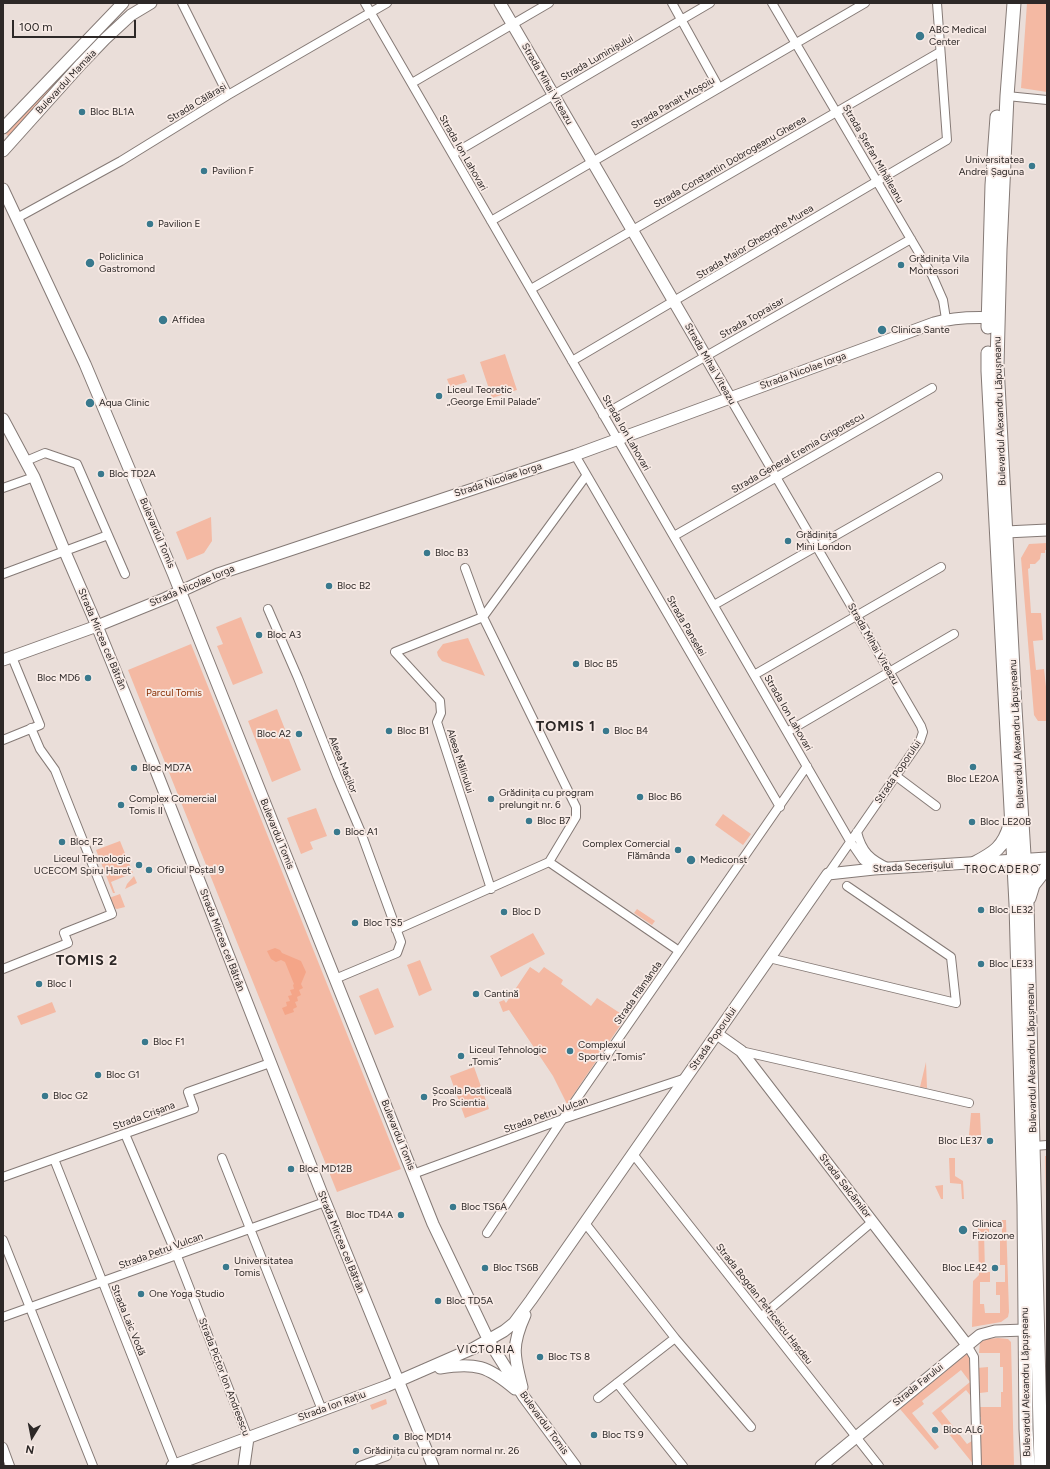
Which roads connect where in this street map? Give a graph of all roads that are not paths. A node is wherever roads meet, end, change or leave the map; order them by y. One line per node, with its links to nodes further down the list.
1 (123, 3): 16 (street); 28 (street, Bulevardul Mamaia)
2 (152, 3): 16 (street, Bulevardul Mamaia)
3 (182, 3): 24 (street)
4 (365, 3): 15 (street, Strada Ion Lahovari)
5 (387, 3): 15 (street, Strada Călărași)
6 (500, 3): 18 (street, Strada Mihai Viteazu)
7 (549, 3): 18 (street)
8 (672, 3): 17 (street)
9 (710, 3): 17 (street, Strada Luminișului)
10 (772, 3): 19 (street, Strada Ștefan Mihăileanu)
11 (866, 3): 19 (street, Strada Panait Moșoiu)
12 (937, 3): 20 (street)
13 (1007, 3): 40 (main road, Bulevardul Alexandru Lăpușneanu)
14 (1014, 3): 25 (main road, Bulevardul Alexandru Lăpușneanu)
15 (371, 12): 21 (street, Strada Ion Lahovari); 24 (street, Strada Călărași)
16 (131, 16): 29 (street, Bulevardul Mamaia)
17 (681, 20): 22 (street); 23 (street, Strada Luminișului)
18 (512, 24): 21 (street); 23 (street, Strada Mihai Viteazu)
19 (796, 43): 22 (street, Strada Panait Moșoiu); 27 (street, Strada Ștefan Mihăileanu)
20 (940, 52): 27 (street, Strada Constantin Dobrogeanu Gherea); 32 (street, Strada Maior Gheorghe Murea)
21 (412, 83): 30 (street, Strada Ion Lahovari)
22 (719, 88): 31 (street, Strada Panait Moșoiu)
23 (553, 95): 30 (street, Strada Luminișului); 31 (street, Strada Mihai Viteazu)
24 (228, 96): 34 (street, Strada Călărași)
25 (1007, 96): 26 (street); 40 (main road, Bulevardul Alexandru Lăpușneanu)
26 (1047, 100)
27 (836, 112): 32 (street, Strada Ștefan Mihăileanu); 36 (street, Strada Constantin Dobrogeanu Gherea)
28 (3, 128)
29 (3, 151)
30 (453, 154): 35 (street, Strada Ion Lahovari)
31 (592, 162): 35 (street, Strada Panait Moșoiu); 36 (street, Strada Mihai Viteazu)
32 (877, 181): 37 (street, Strada Ștefan Mihăileanu); 39 (street, Strada Maior Gheorghe Murea)
33 (3, 188): 34 (street, Bulevardul Tomis)
34 (17, 218): 66 (street, Bulevardul Tomis)
35 (491, 221): 38 (street, Strada Ion Lahovari)
36 (632, 230): 38 (street, Strada Constantin Dobrogeanu Gherea); 39 (street, Strada Mihai Viteazu)
37 (912, 239): 41 (street, Strada Ștefan Mihăileanu); 42 (street, Strada Topraisar)
38 (531, 289): 43 (street, Strada Ion Lahovari)
39 (674, 301): 42 (street, Strada Mihai Viteazu); 43 (street, Strada Maior Gheorghe Murea)
40 (993, 318): 41 (street, Strada Nicolae Iorga); 57 (main road, Bulevardul Alexandru Lăpușneanu); 84 (main road, Bulevardul Alexandru Lăpușneanu)
41 (946, 319): 45 (street, Strada Nicolae Iorga)
42 (706, 356): 45 (street, Strada Mihai Viteazu); 46 (street, Strada Topraisar)
43 (572, 361): 46 (street, Strada Ion Lahovari)
44 (932, 388): 53 (street, Strada General Eremia Grigorescu)
45 (730, 398): 48 (street, Strada Nicolae Iorga); 53 (street, Strada Mihai Viteazu)
46 (603, 414): 48 (street, Strada Ion Lahovari)
47 (3, 418): 50 (street, Strada Mircea cel Bătrân)
48 (618, 439): 49 (street, Strada Nicolae Iorga); 59 (street, Strada Ion Lahovari)
49 (575, 455): 51 (street, Strada Panselei); 66 (street, Strada Nicolae Iorga)
50 (26, 461): 52 (street, Strada Mircea cel Bătrân); 58 (street)
51 (586, 476): 70 (street); 83 (street, Strada Panselei)
52 (34, 477): 55 (street); 61 (street, Strada Mircea cel Bătrân)
53 (776, 477): 59 (street, Strada General Eremia Grigorescu); 60 (street, Strada Mihai Viteazu)
54 (938, 477): 60 (street)
55 (3, 488)
56 (1047, 530): 57 (street)
57 (1006, 532): 88 (main road, Bulevardul Alexandru Lăpușneanu)
58 (108, 535): 61 (street); 65 (street)
59 (674, 536): 67 (street, Strada Ion Lahovari)
60 (816, 546): 67 (street); 69 (street, Strada Mihai Viteazu)
61 (65, 552): 64 (street); 71 (street, Strada Mircea cel Bătrân)
62 (941, 567): 69 (street)
63 (465, 568): 70 (street)
64 (3, 574)
65 (125, 574)
66 (181, 591): 71 (street, Strada Nicolae Iorga); 102 (street, Bulevardul Tomis)
67 (714, 605): 75 (street, Strada Ion Lahovari)
68 (268, 608): 98 (street, Aleea Macilor)
69 (856, 615): 74 (street, Strada Mihai Viteazu); 75 (street)
70 (483, 617): 89 (street); 96 (street, Aleea Mălinului)
71 (97, 626): 73 (street, Strada Nicolae Iorga); 105 (street, Strada Mircea cel Bătrân)
72 (954, 634): 74 (street)
73 (7, 659): 77 (street)
74 (890, 672): 76 (street, Strada Mihai Viteazu); 78 (street)
75 (754, 675): 78 (street, Strada Ion Lahovari)
76 (921, 726): 81 (street, Strada Poporului)
77 (32, 728): 79 (street); 101 (street)
78 (787, 732): 80 (street, Strada Ion Lahovari)
79 (3, 740)
80 (807, 766): 83 (street, Strada Flămânda); 86 (street, Strada Ion Lahovari)
81 (896, 776): 82 (street); 85 (street, Strada Poporului)
82 (936, 806)
83 (780, 807): 99 (street, Strada Flămânda)
84 (1012, 819): 88 (main road, Bulevardul Alexandru Lăpușneanu); 90 (main road)
85 (857, 832): 86 (street, Strada Poporului); 92 (street)
86 (850, 841): 93 (street, Strada Ion Lahovari); 94 (street, Strada Poporului)
87 (1047, 858): 88 (street, Strada Secerișului)
88 (1019, 860): 90 (street, Strada Secerișului); 97 (main road, Bulevardul Alexandru Lăpușneanu); 129 (main road, Bulevardul Alexandru Lăpușneanu)
89 (549, 862): 96 (street); 99 (street)
90 (975, 863): 92 (street, Strada Secerișului)
91 (1047, 867): 97 (main road)
92 (890, 868): 93 (street, Strada Secerișului)
93 (874, 869): 94 (street, Strada Secerișului)
94 (828, 874): 100 (street, Strada Poporului)
95 (847, 886): 100 (street)
96 (491, 889): 98 (street)
97 (1027, 904): 111 (main road, Bulevardul Alexandru Lăpușneanu)
98 (396, 930): 102 (street)
99 (680, 951): 108 (street, Strada Flămânda)
100 (769, 958): 103 (street, Strada Poporului)
101 (3, 969)
102 (335, 979): 115 (street, Bulevardul Tomis)
103 (717, 1034): 104 (street, Strada Salcâmilor); 106 (street, Strada Poporului)
104 (741, 1051): 107 (street); 118 (street, Strada Salcâmilor)
105 (270, 1063): 109 (street, Strada Crișana); 117 (street, Strada Mircea cel Bătrân)
106 (686, 1078): 108 (street, Strada Petru Vulcan); 112 (street, Strada Poporului)
107 (969, 1103)
108 (563, 1119): 115 (street, Strada Petru Vulcan); 121 (street, Strada Flămânda)
109 (125, 1134): 114 (street, Strada Crișana); 123 (street, Strada Pictor Ion Andreescu)
110 (1047, 1145): 111 (street)
111 (1034, 1146): 156 (main road, Bulevardul Alexandru Lăpușneanu)
112 (633, 1154): 119 (street, Strada Poporului); 127 (street, Strada Bogdan Petriceicu Hașdeu)
113 (222, 1158): 120 (street)
114 (54, 1159): 116 (street, Strada Crișana); 124 (street, Strada Laic Vodă)
115 (413, 1174): 131 (street, Bulevardul Tomis)
116 (3, 1177)
117 (325, 1202): 120 (street, Strada Petru Vulcan); 134 (street, Strada Mircea cel Bătrân)
118 (872, 1222): 127 (street); 132 (street, Strada Salcâmilor)
119 (585, 1223): 125 (street, Strada Poporului); 130 (street)
120 (250, 1229): 123 (street, Strada Petru Vulcan); 138 (street)
121 (486, 1233)
122 (3, 1240): 126 (street)
123 (177, 1256): 124 (street, Strada Petru Vulcan); 141 (street, Strada Pictor Ion Andreescu)
124 (102, 1282): 126 (street, Strada Petru Vulcan); 146 (street, Strada Laic Vodă)
125 (531, 1300): 131 (street, Strada Poporului); 136 (street)
126 (30, 1308): 128 (street, Strada Petru Vulcan); 145 (street)
127 (762, 1316): 140 (street, Strada Bogdan Petriceicu Hașdeu)
128 (3, 1317)
129 (1025, 1330): 132 (street, Strada Farului); 155 (main road, Bulevardul Alexandru Lăpușneanu)
130 (675, 1338): 135 (street); 139 (street)
131 (489, 1341): 133 (street, Strada Ion Rațiu); 136 (street, Bulevardul Tomis)
132 (967, 1345): 140 (street, Strada Farului); 154 (street)
133 (425, 1370): 134 (street, Strada Ion Rațiu); 136 (street)
134 (399, 1381): 138 (street, Strada Ion Rațiu); 149 (street, Strada Mircea cel Bătrân)
135 (617, 1383): 137 (street); 151 (street)
136 (524, 1397): 150 (street, Bulevardul Tomis)
137 (598, 1398)
138 (322, 1410): 141 (street, Strada Ion Rațiu)
139 (751, 1427)
140 (856, 1436): 152 (street, Strada Farului); 153 (street, Strada Bogdan Petriceicu Hașdeu)
141 (248, 1438): 146 (street, Strada Ion Rațiu); 147 (street, Strada Pictor Ion Andreescu)
142 (3, 1447): 144 (street)
143 (387, 1456): 148 (street)
144 (10, 1466)
145 (93, 1466)
146 (174, 1466)
147 (244, 1466)
148 (360, 1466)
149 (433, 1466)
150 (575, 1466)
151 (683, 1466)
152 (821, 1466)
153 (879, 1466)
154 (977, 1466)
155 (1028, 1466)
156 (1041, 1466)

